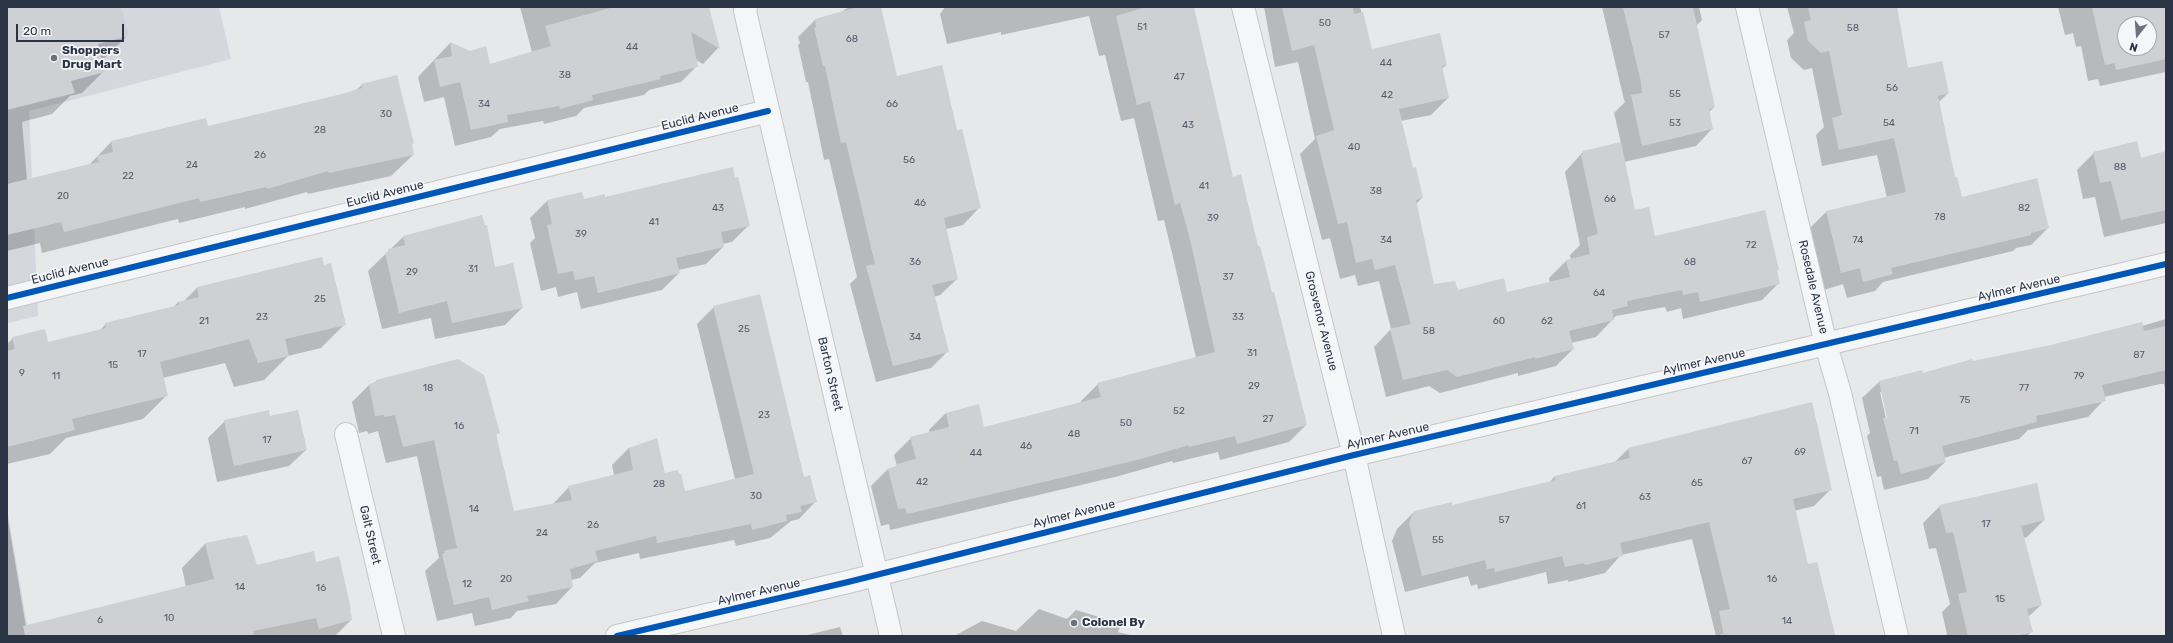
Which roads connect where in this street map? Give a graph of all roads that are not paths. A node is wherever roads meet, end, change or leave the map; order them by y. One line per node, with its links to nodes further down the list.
1 (746, 7): 4 (street, Barton Street)
2 (1243, 7): 9 (street, Grosvenor Avenue)
3 (1747, 7): 7 (street, Rosedale Avenue)
4 (768, 111): 6 (street, Euclid Avenue); 10 (street, Barton Street)
5 (2166, 264): 7 (street, Aylmer Avenue)
6 (7, 298)
7 (1826, 345): 9 (street, Aylmer Avenue); 15 (street, Rosedale Avenue)
8 (346, 434): 11 (street, Galt Street)
9 (1354, 455): 10 (street, Aylmer Avenue); 14 (street, Grosvenor Avenue)
10 (876, 574): 12 (street, Aylmer Avenue); 13 (street, Barton Street)
11 (394, 636)
12 (617, 636)
13 (891, 636)
14 (1394, 636)
15 (1897, 636)

